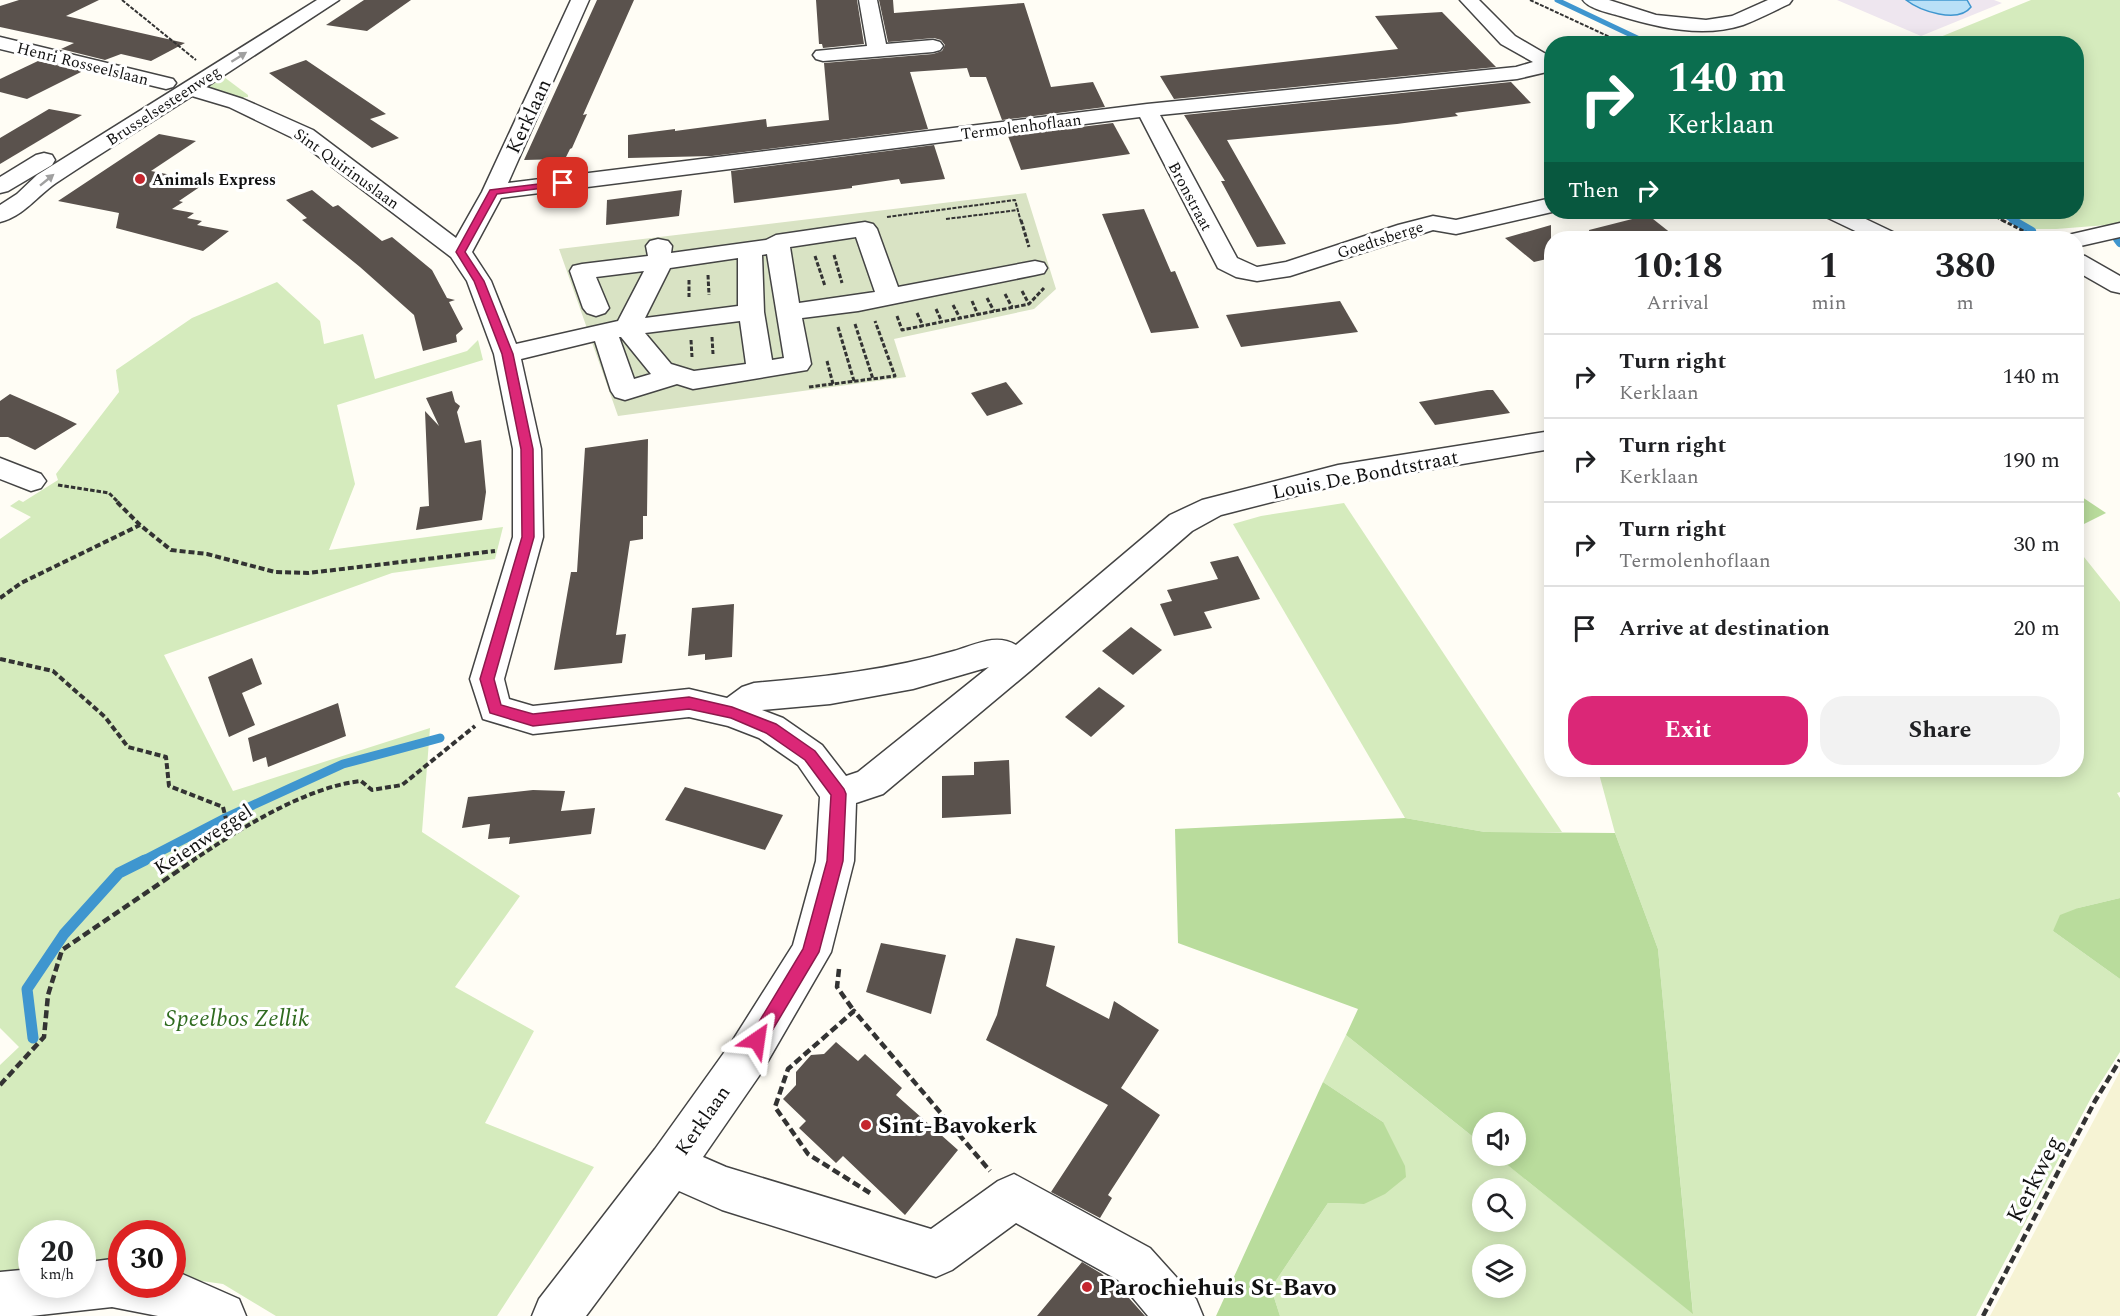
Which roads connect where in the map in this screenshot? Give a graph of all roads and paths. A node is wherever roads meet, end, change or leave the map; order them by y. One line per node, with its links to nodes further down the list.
1 (122, 0): 16 (path)
2 (296, 0): 10 (street)
3 (330, 0): 20 (street, Brusselsesteenweg, one-way to 3)
4 (580, 0): 23 (street, Kerklaan)
5 (868, 0): 14 (street)
6 (1468, 0): 17 (street)
7 (1530, 0): 11 (path)
8 (1592, 0): 9 (street)
9 (1783, 0)
10 (255, 26)
11 (1608, 36)
12 (0, 43): 19 (street, Henri Rosseelslaan)
13 (933, 46): 14 (street)
14 (878, 51): 15 (street)
15 (823, 55)
16 (197, 61): 19 (street, Brusselsesteenweg)
17 (1544, 61)
18 (1544, 66): 21 (street, Termolenhoflaan)
19 (166, 83): 22 (street, Brusselsesteenweg)
20 (190, 89): 26 (street, Brusselsesteenweg, one-way to 20); 37 (street, Sint Quirinuslaan)
21 (1147, 110): 23 (street, Termolenhoflaan); 42 (street, Bronstraat)
22 (0, 186)
23 (493, 192): 37 (street, Kerklaan)
24 (1544, 207): 42 (street, Goedtsberge)
25 (1018, 210): 27 (path); 30 (path); 41 (path)
26 (0, 215)
27 (946, 219)
28 (1848, 219): 32 (street)
29 (2000, 219): 33 (path)
30 (865, 229): 34 (street); 45 (street)
31 (2120, 230): 35 (street)
32 (1873, 231)
33 (2023, 231)
34 (818, 236): 36 (street); 45 (path); 45 (path)
35 (2084, 238)
36 (763, 248): 38 (street); 39 (street); 46 (street); 47 (street)
37 (460, 252): 50 (street)
38 (707, 255): 39 (street); 44 (path)
39 (661, 262): 48 (street); 48 (street)
40 (2084, 266): 43 (street)
41 (1035, 268): 45 (street); 45 (path)
42 (1245, 272)
43 (2120, 286)
44 (709, 297)
45 (859, 302): 47 (street); 55 (path); 55 (path); 56 (path)
46 (751, 312): 48 (street); 52 (street)
47 (788, 312): 54 (street)
48 (605, 325): 50 (street); 53 (street); 53 (street)
49 (712, 327): 51 (path)
50 (507, 354): 61 (street)
51 (713, 357)
52 (760, 371): 53 (street); 54 (street)
53 (676, 375)
54 (801, 376): 56 (path)
55 (873, 379): 56 (path)
56 (854, 381)
57 (1544, 441): 64 (street, Louis De Bondtstraat)
58 (0, 468): 59 (street)
59 (31, 480): 60 (path)
60 (140, 525): 61 (path); 62 (path)
61 (525, 548): 65 (street)
62 (0, 598)
63 (0, 659): 68 (path)
64 (1018, 662): 66 (street); 67 (street, Louis De Bondtstraat)
65 (495, 709): 66 (street); 68 (path, Keienweggel)
66 (732, 713): 67 (street)
67 (838, 794): 73 (street, Kerklaan)
68 (230, 835): 72 (path, Keienweggel)
69 (840, 964): 70 (path)
70 (854, 1011): 74 (path); 75 (path)
71 (2120, 1060): 80 (path, Kerkweg)
72 (0, 1085)
73 (671, 1164): 75 (street, Kerklaan); 78 (street, Kerklaan)
74 (1014, 1197): 75 (street, Kerklaan); 79 (street)
75 (888, 1240)
76 (0, 1296): 77 (street)
77 (222, 1316)
78 (556, 1316)
79 (1179, 1316)
80 (1983, 1316)

